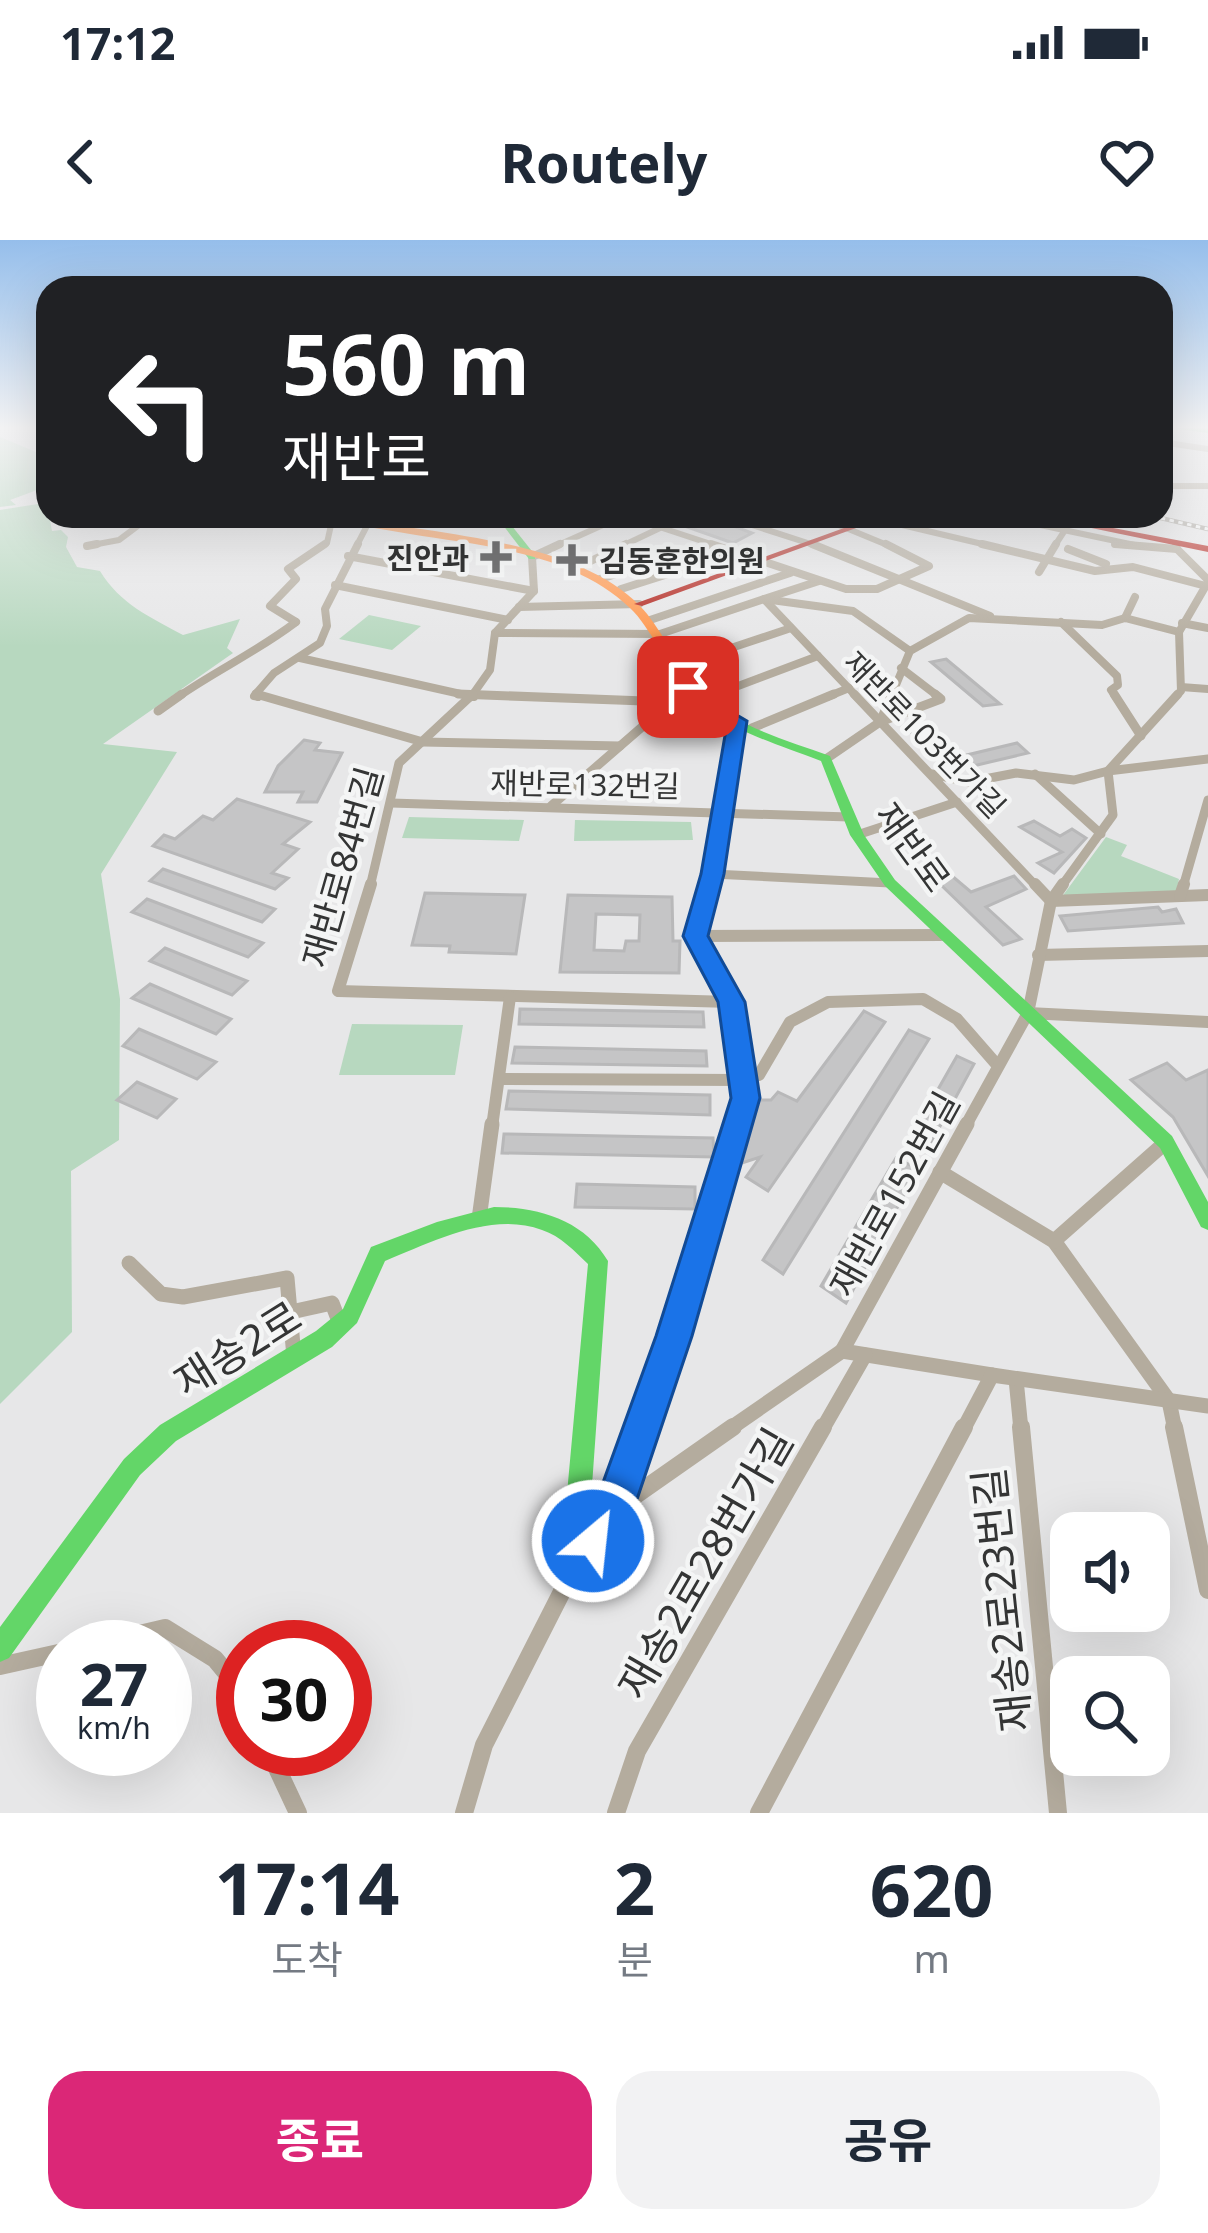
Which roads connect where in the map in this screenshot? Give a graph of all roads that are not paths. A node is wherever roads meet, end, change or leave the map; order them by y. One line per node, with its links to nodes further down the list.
1 (135, 528): 18 (street)
2 (330, 528): 47 (street)
3 (364, 528): 24 (street)
4 (401, 528): 25 (main road)
5 (510, 528): 25 (main road)
6 (596, 528): 25 (street)
7 (660, 528): 17 (street); 29 (street)
8 (762, 528): 16 (street)
9 (857, 528): 16 (main road)
10 (884, 528): 33 (street)
11 (907, 528): 26 (street)
12 (1071, 528): 21 (street)
13 (1073, 528): 22 (street)
14 (1092, 528): 19 (main road)
15 (1097, 528): 20 (main road)
16 (812, 544): 27 (main road); 33 (street)
17 (711, 545): 23 (street); 32 (street)
18 (87, 546)
19 (1175, 546): 20 (main road); 35 (street)
20 (1208, 547)
21 (1054, 548): 22 (street); 26 (street)
22 (1069, 549): 28 (street)
23 (735, 553): 27 (street); 37 (street)
24 (348, 556): 36 (street); 38 (street)
25 (532, 556): 29 (main road); 38 (street)
26 (1047, 560): 28 (street); 31 (street)
27 (764, 563): 30 (street); 46 (main road)
28 (1106, 564): 35 (street)
29 (572, 570): 32 (main road)
30 (791, 572): 34 (street); 46 (street)
31 (1039, 572)
32 (600, 579): 37 (main road)
33 (901, 579): 34 (street); 42 (street)
34 (819, 581): 40 (street)
35 (1207, 582): 49 (street)
36 (335, 585): 43 (street); 45 (street)
37 (621, 590): 46 (main road)
38 (534, 591): 41 (street, 재반로84번길)
39 (1135, 597): 44 (street)
40 (764, 599): 46 (street); 50 (street, 재반로103번가길); 53 (street)
41 (519, 607): 45 (street, 재반로84번길); 46 (street)
42 (991, 616): 48 (street); 53 (street)
43 (326, 618): 47 (street); 55 (street)
44 (1125, 619): 48 (street); 49 (street)
45 (508, 620): 52 (street, 재반로84번길)
46 (650, 620): 52 (street); 56 (main road)
47 (296, 622): 64 (street)
48 (1060, 622): 67 (street)
49 (1180, 627): 51 (street); 58 (street)
50 (791, 628): 54 (street, 재반로103번가길); 56 (street)
51 (1208, 628)
52 (495, 634): 62 (street, 재반로84번길)
53 (910, 651): 57 (street)
54 (818, 656): 59 (street, 재반로103번가길); 61 (street)
55 (300, 658): 62 (street); 68 (street)
56 (677, 667): 61 (main road)
57 (901, 668): 65 (street); 65 (street)
58 (1181, 687): 60 (street); 67 (street)
59 (848, 688): 65 (street, 재반로103번가길); 66 (street)
60 (1208, 689)
61 (693, 694): 63 (street); 66 (main road)
62 (471, 697): 63 (street); 68 (street, 재반로84번길)
63 (671, 702): 69 (street)
64 (158, 711)
65 (880, 722): 70 (street); 73 (street, 재반로103번가길)
66 (744, 725): 70 (main road); 79 (street)
67 (1142, 736): 72 (street)
68 (423, 742): 69 (street); 77 (street, 재반로84번길)
69 (620, 746): 78 (street)
70 (826, 759): 80 (main road, 재반로)
71 (1208, 759): 72 (street)
72 (1108, 771): 74 (street); 81 (street)
73 (929, 773): 74 (street); 75 (street, 재반로103번가길)
74 (1034, 773): 81 (street)
75 (957, 802): 82 (street); 87 (street, 재반로103번가길)
76 (1207, 802): 86 (street)
77 (392, 803): 78 (street, 재반로132번길); 92 (street, 재반로84번길)
78 (551, 806): 79 (street, 재반로132번길)
79 (720, 811): 80 (street, 재반로132번길); 83 (street)
80 (849, 817): 82 (main road, 재반로)
81 (1101, 834): 87 (street)
82 (857, 835): 84 (main road, 재반로)
83 (713, 874): 84 (street); 89 (street)
84 (890, 884): 88 (main road, 재반로)
85 (1208, 895): 86 (street)
86 (1180, 896): 87 (street)
87 (1051, 901): 91 (street, 재반로152번길)
88 (941, 935): 89 (street); 94 (main road, 재반로)
89 (696, 936): 93 (street)
90 (1208, 951): 91 (street)
91 (1038, 955): 94 (street, 재반로152번길)
92 (510, 997): 93 (street); 98 (street)
93 (731, 1002): 99 (street)
94 (1028, 1013): 95 (street); 96 (street, 재반로152번길); 100 (main road, 재반로)
95 (1206, 1025)
96 (998, 1066): 97 (street, 재반로152번길); 101 (street, 재반로152번길)
97 (759, 1076)
98 (500, 1078): 99 (street); 102 (street)
99 (742, 1080): 115 (street)
100 (1166, 1142): 103 (main road, 재반로); 104 (street)
101 (940, 1172): 104 (street); 108 (street, 재반로152번길)
102 (479, 1219): 107 (main road, 재송2로); 116 (main road, 재송2로)
103 (1208, 1221)
104 (1054, 1241): 113 (street)
105 (129, 1263): 106 (street)
106 (291, 1312): 107 (street); 110 (street)
107 (340, 1324): 110 (main road, 재송2로)
108 (842, 1351): 109 (street); 115 (street)
109 (865, 1355): 111 (street); 124 (street, 재송2로28번가길)
110 (294, 1358): 118 (main road, 재송2로)
111 (992, 1375): 112 (street); 125 (street)
112 (1016, 1379): 113 (street); 126 (street, 재송2로23번길)
113 (1169, 1401): 114 (street); 117 (street)
114 (1208, 1406)
115 (613, 1511): 116 (street)
116 (572, 1570): 123 (street)
117 (1208, 1590)
118 (0, 1649)
119 (36, 1658): 120 (street)
120 (0, 1666)
121 (281, 1776): 122 (street)
122 (298, 1813)
123 (464, 1813)
124 (616, 1813)
125 (760, 1813)
126 (1058, 1813)

